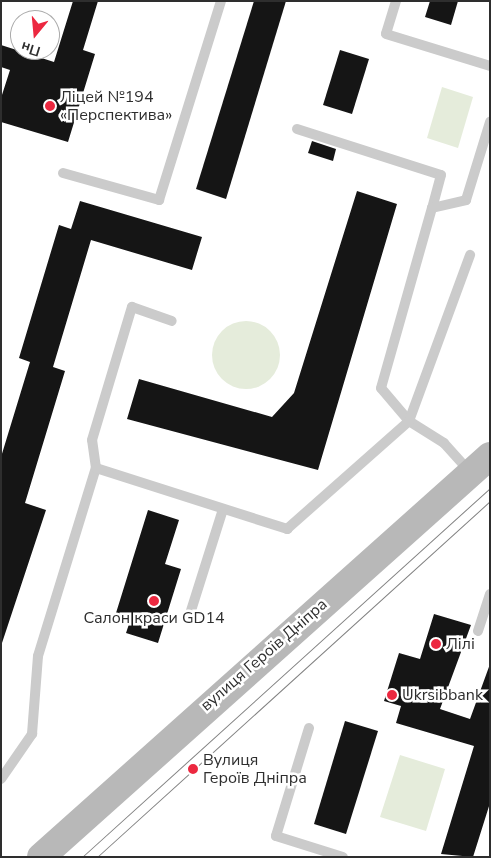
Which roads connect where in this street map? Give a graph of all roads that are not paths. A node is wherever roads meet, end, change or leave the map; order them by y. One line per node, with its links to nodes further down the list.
1 (220, 1): 6 (lane)
2 (396, 1): 3 (lane)
3 (490, 66)
4 (490, 122): 7 (lane)
5 (297, 129): 7 (lane)
6 (63, 173)
7 (432, 208): 10 (lane)
8 (470, 255): 10 (lane)
9 (172, 321): 12 (lane)
10 (410, 421): 11 (lane); 13 (lane)
11 (480, 464): 19 (main road, вулиця Героїв Дніпра)
12 (96, 468): 13 (lane); 18 (lane)
13 (223, 509): 15 (lane)
14 (490, 594): 16 (lane)
15 (189, 617)
16 (478, 631)
17 (309, 728): 20 (lane)
18 (1, 779)
19 (41, 857)
20 (343, 857)

